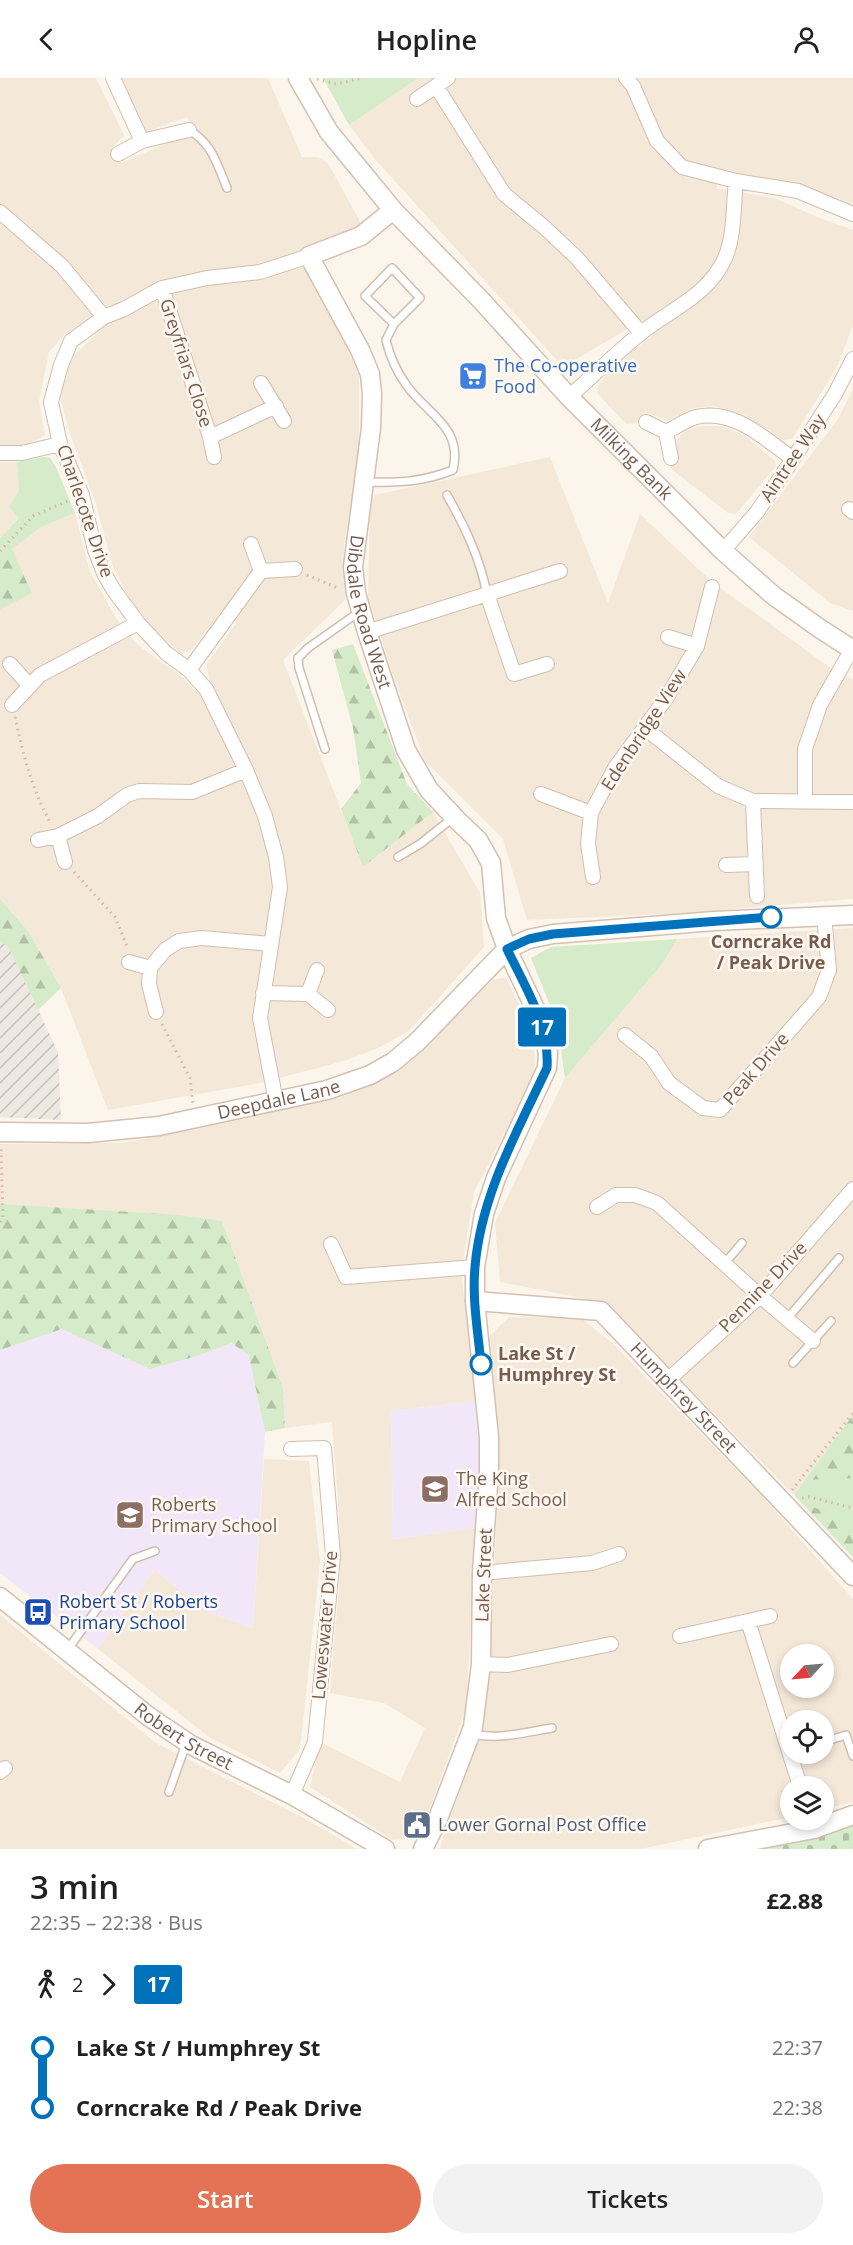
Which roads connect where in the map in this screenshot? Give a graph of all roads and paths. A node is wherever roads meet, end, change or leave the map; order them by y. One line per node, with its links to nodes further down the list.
1 (113, 78): 10 (street)
2 (298, 78): 14 (street, Milking Bank)
3 (315, 78): 4 (path)
4 (363, 78)
5 (448, 78): 7 (street)
6 (626, 78): 12 (street)
7 (436, 86): 8 (street); 21 (street)
8 (417, 99)
9 (189, 130): 10 (street); 13 (lane)
10 (142, 141): 11 (street)
11 (118, 154)
12 (736, 181): 16 (street); 21 (street)
13 (227, 188)
14 (393, 210): 17 (street); 24 (street, Milking Bank)
15 (0, 212): 19 (street)
16 (853, 214)
17 (309, 256): 18 (street, Charlecote Drive); 35 (street, Dibdale Road West)
18 (162, 288): 19 (street, Charlecote Drive); 29 (street, Greyfriars Close)
19 (104, 317): 30 (street, Charlecote Drive)
20 (394, 324): 20 (lane); 35 (lane)
21 (641, 333): 24 (street)
22 (852, 363): 34 (street, Aintree Way)
23 (261, 383): 25 (street)
24 (569, 397): 40 (street, Milking Bank)
25 (276, 406): 26 (street); 29 (street, Greyfriars Close)
26 (284, 421)
27 (646, 422): 28 (street)
28 (666, 432): 33 (street); 34 (street)
29 (210, 437): 32 (street, Greyfriars Close)
30 (60, 444): 31 (street); 36 (street, Charlecote Drive)
31 (0, 453)
32 (214, 458)
33 (671, 458)
34 (793, 459): 40 (street, Aintree Way)
35 (364, 482): 46 (street, Dibdale Road West)
36 (82, 495): 39 (path); 47 (street, Charlecote Drive)
37 (447, 495): 45 (lane)
38 (251, 544): 42 (street)
39 (0, 551)
40 (723, 551): 51 (street, Milking Bank)
41 (295, 569): 42 (street); 46 (path)
42 (261, 571): 54 (street)
43 (560, 572): 45 (street)
44 (712, 587): 50 (street, Edenbridge View)
45 (487, 594): 48 (street); 53 (street)
46 (359, 602): 48 (street, Dibdale Road West); 58 (lane)
47 (138, 623): 54 (street, Charlecote Drive); 55 (street)
48 (367, 632): 65 (street, Dibdale Road West)
49 (668, 637): 50 (street, Edenbridge View)
50 (697, 646): 57 (street, Edenbridge View)
51 (852, 650): 62 (street)
52 (10, 664): 55 (street)
53 (547, 664)
54 (189, 670): 59 (street, Charlecote Drive)
55 (30, 686): 56 (street)
56 (12, 705): 66 (path)
57 (646, 729): 61 (street); 64 (street, Edenbridge View)
58 (325, 749)
59 (246, 770): 66 (street); 76 (street, Charlecote Drive)
60 (541, 794): 64 (street)
61 (753, 801): 62 (street); 70 (street)
62 (805, 801): 63 (street)
63 (853, 802)
64 (591, 813): 72 (street, Edenbridge View)
65 (454, 817): 68 (lane); 77 (street, Dibdale Road West)
66 (58, 836): 67 (street); 69 (street)
67 (38, 840)
68 (398, 857)
69 (65, 862): 78 (path)
70 (755, 864): 71 (street); 73 (street)
71 (726, 865)
72 (593, 877)
73 (757, 896)
74 (824, 915): 75 (street); 77 (street); 85 (street, Peak Drive)
75 (853, 915)
76 (270, 944): 79 (street); 81 (street, Charlecote Drive)
77 (507, 949): 86 (street, Deepdale Lane); 96 (street, Lake Street)
78 (129, 962): 79 (street)
79 (150, 968): 84 (street)
80 (316, 970): 82 (street)
81 (263, 993): 82 (street); 86 (street, Charlecote Drive)
82 (308, 994): 83 (street)
83 (328, 1010)
84 (156, 1012): 87 (path)
85 (625, 1035)
86 (276, 1102): 87 (street, Deepdale Lane)
87 (192, 1118): 88 (street, Deepdale Lane)
88 (0, 1132): 91 (path)
89 (853, 1189): 97 (street, Pennine Drive)
90 (597, 1207): 95 (street)
91 (0, 1222)
92 (742, 1243): 95 (lane)
93 (331, 1244): 96 (street)
94 (839, 1258): 99 (lane)
95 (724, 1264): 97 (street)
96 (475, 1267): 98 (street, Lake Street)
97 (760, 1296): 99 (street); 103 (street, Pennine Drive)
98 (475, 1301): 103 (street, Humphrey Street); 110 (street, Lake Street)
99 (787, 1319): 101 (street)
100 (831, 1321): 101 (lane)
101 (813, 1341): 102 (lane)
102 (793, 1363)
103 (668, 1380): 106 (street, Humphrey Street)
104 (853, 1413): 106 (path)
105 (291, 1449): 126 (street, Loweswater Drive)
106 (783, 1501): 107 (path); 111 (street, Humphrey Street)
107 (853, 1508)
108 (155, 1551): 117 (lane)
109 (619, 1554): 110 (street)
110 (482, 1573): 118 (street, Lake Street)
111 (853, 1576)
112 (0, 1597): 117 (street, Robert Street)
113 (770, 1616): 114 (street)
114 (747, 1621): 115 (street); 124 (street)
115 (680, 1636)
116 (611, 1644): 118 (street)
117 (67, 1651): 122 (street, Robert Street)
118 (481, 1664): 120 (street, Lake Street)
119 (552, 1728): 120 (lane)
120 (470, 1733): 129 (street, Lake Street)
121 (834, 1739): 123 (lane)
122 (186, 1741): 125 (lane); 126 (street, Robert Street)
123 (853, 1756)
124 (797, 1776)
125 (169, 1792)
126 (292, 1795): 131 (street, Robert Street)
127 (853, 1815): 128 (street)
128 (834, 1819)
129 (437, 1821): 132 (street, Lake Street); 133 (street, Lake Street)
130 (787, 1830): 134 (street)
131 (385, 1849)
132 (423, 1849)
133 (433, 1849)
134 (708, 1849)

